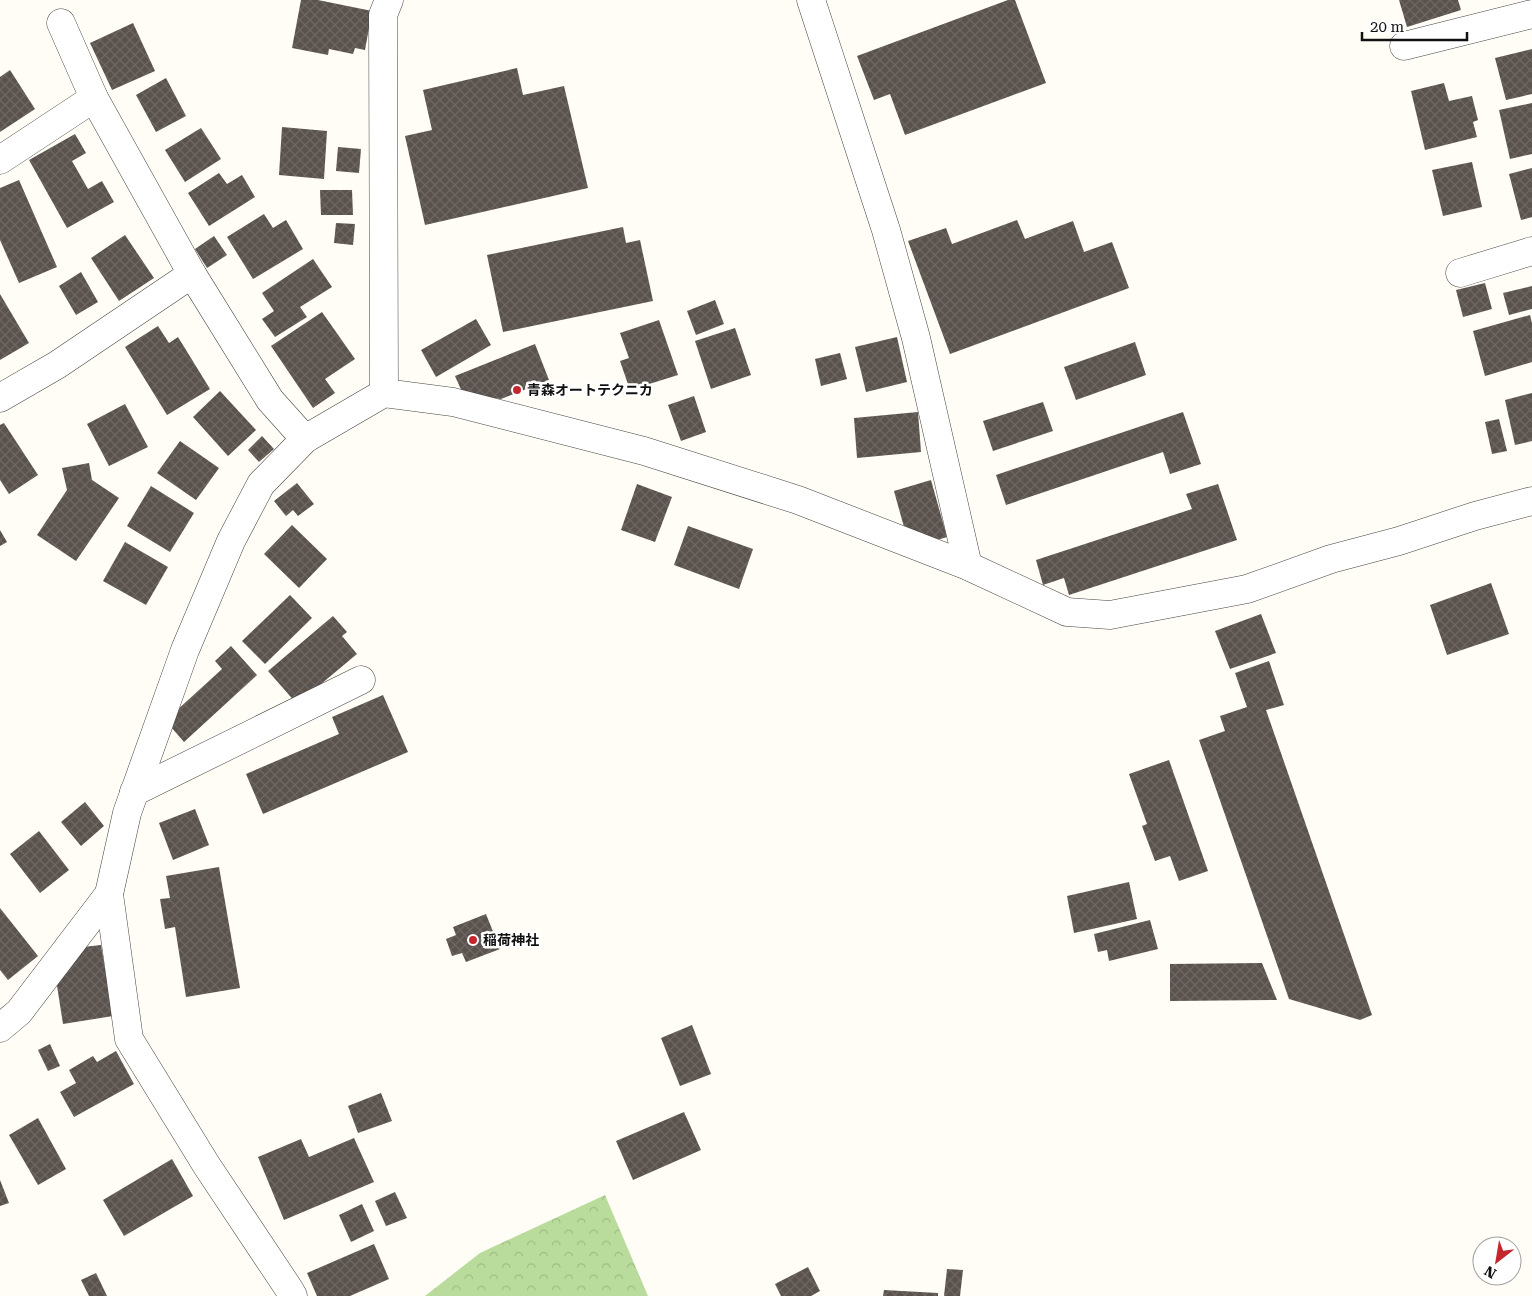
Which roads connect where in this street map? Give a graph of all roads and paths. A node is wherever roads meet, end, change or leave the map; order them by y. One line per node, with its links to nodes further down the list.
1 (389, 0): 11 (street)
2 (811, 0): 15 (street)
3 (1532, 14): 5 (street)
4 (61, 23): 6 (street)
5 (1404, 46)
6 (94, 98): 7 (street); 10 (street)
7 (0, 160)
8 (1532, 251): 9 (street)
9 (1460, 273)
10 (192, 274): 12 (street); 13 (street)
11 (384, 393): 13 (street); 15 (street)
12 (0, 398)
13 (305, 438): 17 (street)
14 (1532, 502): 15 (street)
15 (968, 566)
16 (361, 680): 17 (street)
17 (134, 792): 18 (street)
18 (109, 894): 19 (street); 20 (street)
19 (0, 1028)
20 (293, 1296)

